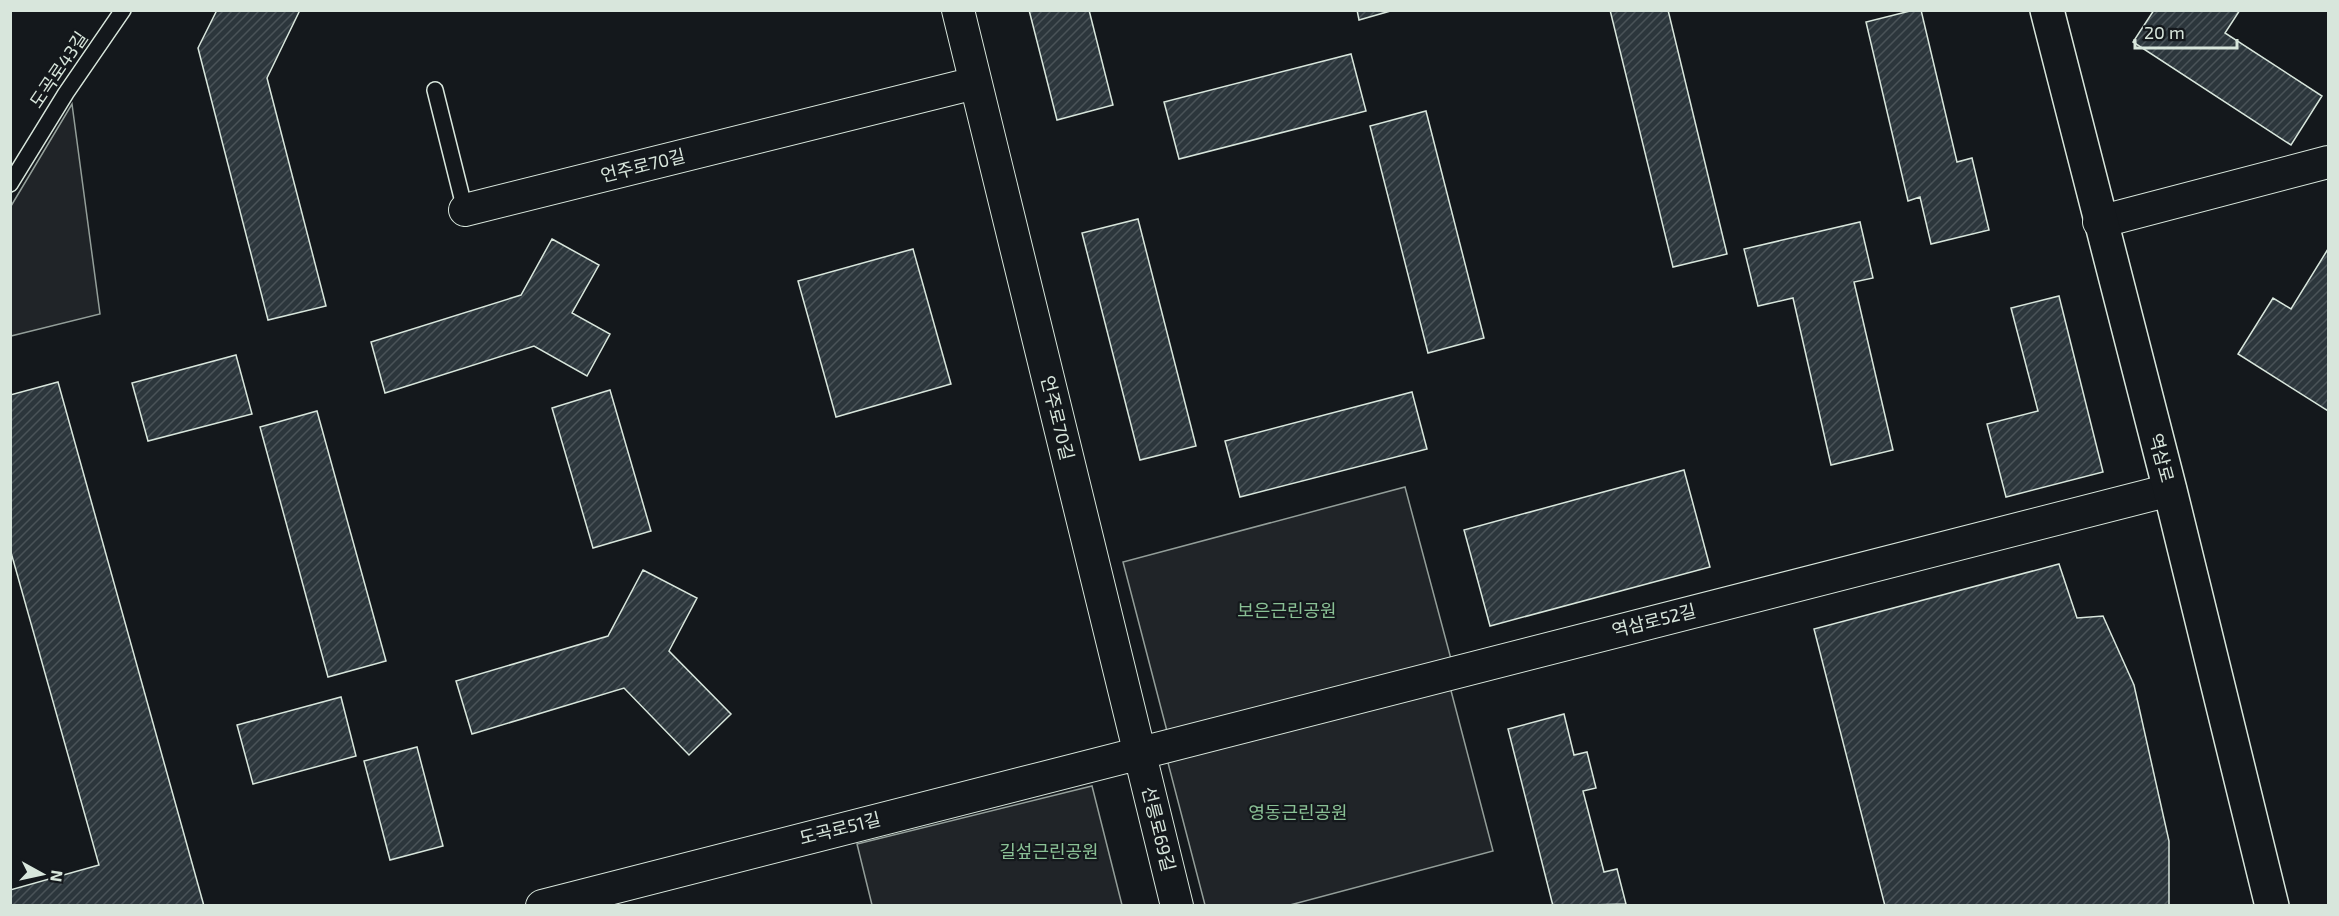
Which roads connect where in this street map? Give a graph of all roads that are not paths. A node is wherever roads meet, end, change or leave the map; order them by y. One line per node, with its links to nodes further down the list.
1 (123, 10): 7 (lane, 도곡로43길)
2 (958, 10): 4 (street, 언주로70길)
3 (2047, 10): 9 (main road, 역삼로)
4 (975, 83): 8 (street, 언주로70길); 11 (street, 언주로70길)
5 (435, 90): 8 (lane, 언주로70길)
6 (2328, 162): 9 (street)
7 (10, 184)
8 (465, 210)
9 (2100, 222): 10 (main road, 역삼로)
10 (2170, 490): 11 (street, 역삼로52길); 14 (main road, 역삼로)
11 (1139, 753): 12 (street, 도곡로51길); 13 (street, 선릉로69길)
12 (542, 906)
13 (1177, 906)
14 (2272, 906)

